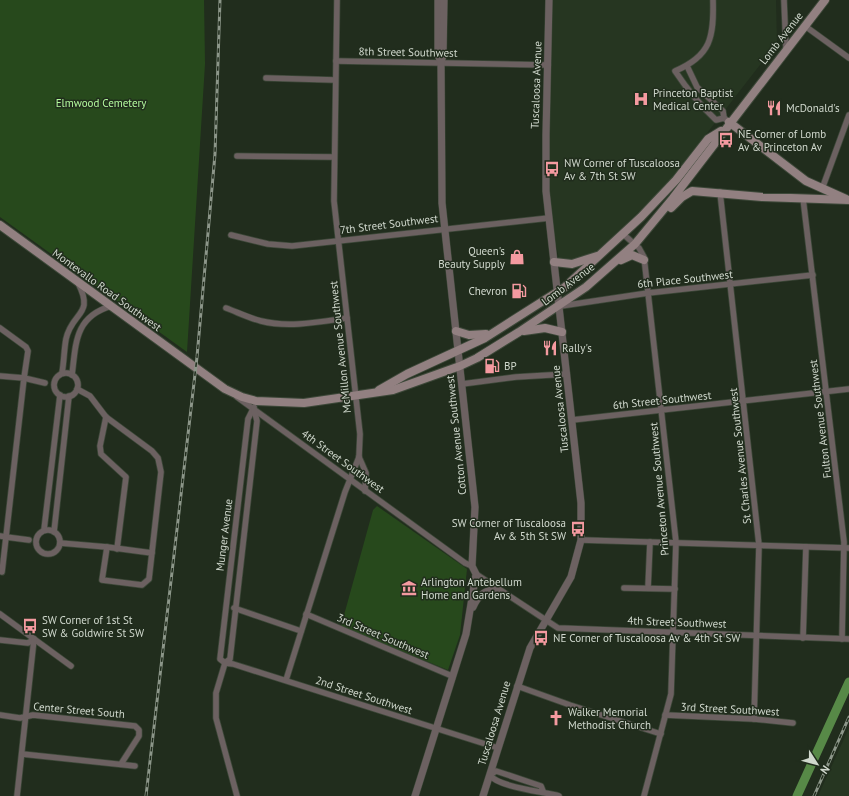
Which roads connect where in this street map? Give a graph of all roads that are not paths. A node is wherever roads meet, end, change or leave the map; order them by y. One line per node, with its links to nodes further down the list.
1 (337, 0): 11 (street, McMillon Avenue Southwest)
2 (438, 0): 12 (street, Cotton Avenue Southwest)
3 (444, 0): 12 (street, Cotton Avenue Southwest)
4 (549, 0): 13 (street, Tuscaloosa Avenue)
5 (713, 0): 14 (street)
6 (784, 0): 9 (street)
7 (825, 0): 8 (main road, Lomb Avenue)
8 (805, 26): 9 (main road, Lomb Avenue); 10 (street)
9 (786, 49): 20 (main road, Lomb Avenue)
10 (849, 58)
11 (336, 60): 12 (street, 8th Street Southwest); 16 (street, McMillon Avenue Southwest)
12 (441, 62): 13 (street, 8th Street Southwest); 30 (street, Cotton Avenue Southwest)
13 (548, 65): 27 (street, Tuscaloosa Avenue)
14 (686, 66): 17 (street); 18 (street)
15 (266, 78): 16 (street)
16 (335, 80): 22 (street, McMillon Avenue Southwest)
17 (703, 92): 18 (street); 20 (street)
18 (694, 98): 20 (street)
19 (849, 116): 23 (street)
20 (726, 123): 23 (main road); 29 (main road, Lomb Avenue); 31 (main road, Lomb Avenue)
21 (237, 156): 22 (street)
22 (334, 157): 33 (street, McMillon Avenue Southwest)
23 (822, 189): 26 (main road)
24 (720, 192): 25 (main road); 29 (main road); 41 (street, St Charles Avenue Southwest)
25 (803, 198): 26 (main road); 39 (street, Fulton Avenue Southwest)
26 (848, 200)
27 (549, 218): 30 (street, 7th Street Southwest); 37 (street, Tuscaloosa Avenue)
28 (0, 225): 40 (main road, Montevallo Road Southwest)
29 (649, 227): 34 (main road, Lomb Avenue)
30 (444, 229): 33 (street, 7th Street Southwest); 49 (street, Cotton Avenue Southwest)
31 (623, 234): 34 (street, Princeton Avenue Southwest); 35 (main road, Lomb Avenue)
32 (232, 235): 33 (street, 7th Street Southwest)
33 (337, 242): 47 (street, McMillon Avenue Southwest)
34 (635, 244): 36 (street, Princeton Avenue Southwest); 38 (main road, Lomb Avenue)
35 (601, 254): 37 (main road); 42 (main road, Lomb Avenue)
36 (644, 260): 38 (main road); 43 (street, Princeton Avenue Southwest)
37 (554, 262): 42 (street, Tuscaloosa Avenue)
38 (605, 270): 45 (main road, Lomb Avenue)
39 (813, 275): 41 (street, 6th Place Southwest); 68 (street, Fulton Avenue Southwest)
40 (77, 281): 44 (main road, Montevallo Road Southwest); 55 (street)
41 (730, 284): 43 (street, 6th Place Southwest); 72 (street, St Charles Avenue Southwest)
42 (558, 292): 45 (street, Tuscaloosa Avenue); 50 (main road, Lomb Avenue)
43 (648, 293): 45 (street, 6th Place Southwest); 74 (street, Princeton Avenue Southwest)
44 (111, 306): 57 (street); 65 (main road, Montevallo Road Southwest)
45 (560, 306): 51 (main road, Lomb Avenue); 52 (street, Tuscaloosa Avenue)
46 (226, 308): 47 (street)
47 (347, 318): 69 (street, McMillon Avenue Southwest)
48 (1, 331): 59 (street)
49 (456, 331): 50 (main road); 53 (street, Cotton Avenue Southwest)
50 (495, 332): 53 (main road, Lomb Avenue)
51 (519, 332): 52 (main road); 54 (main road, Lomb Avenue)
52 (562, 332): 56 (street, Tuscaloosa Avenue)
53 (458, 350): 54 (street, Cotton Avenue Southwest); 67 (main road, Lomb Avenue)
54 (460, 366): 62 (street, Cotton Avenue Southwest); 67 (main road, Lomb Avenue)
55 (62, 374): 57 (street); 60 (street)
56 (567, 374): 62 (street); 76 (street, Tuscaloosa Avenue)
57 (72, 375): 64 (street)
58 (0, 376): 59 (street)
59 (24, 378): 61 (street); 85 (street)
60 (55, 379): 61 (street); 63 (street)
61 (45, 383): 63 (street)
62 (462, 384): 99 (street, Cotton Avenue Southwest)
63 (54, 387): 70 (street)
64 (77, 389): 71 (street); 75 (street)
65 (225, 389): 73 (main road, Lomb Avenue)
66 (849, 389): 68 (street, 6th Street Southwest)
67 (377, 391): 69 (main road, Lomb Avenue)
68 (826, 391): 72 (street, 6th Street Southwest); 96 (street, Fulton Avenue Southwest)
69 (355, 394): 73 (main road, Lomb Avenue); 77 (street, McMillon Avenue Southwest)
70 (60, 395): 71 (street); 82 (street)
71 (69, 396): 83 (street)
72 (744, 400): 74 (street, 6th Street Southwest); 93 (street, St Charles Avenue Southwest)
73 (255, 405): 78 (street, 4th Street Southwest); 80 (street, Munger Avenue); 81 (street, Munger Avenue)
74 (661, 410): 76 (street, 6th Street Southwest); 90 (street, Princeton Avenue Southwest)
75 (106, 417): 97 (street); 98 (street)
76 (572, 420): 88 (street, Tuscaloosa Avenue)
77 (359, 457): 78 (street, McMillon Avenue Southwest); 79 (street)
78 (350, 480): 79 (street, 4th Street Southwest); 110 (street, McMillon Avenue Southwest)
79 (365, 491): 99 (street, 4th Street Southwest)
80 (239, 494): 81 (street); 102 (street, Munger Avenue)
81 (248, 494): 103 (street, Munger Avenue)
82 (44, 530): 83 (street); 86 (street)
83 (54, 532): 91 (street)
84 (0, 536): 85 (street)
85 (6, 537): 87 (street); 100 (street)
86 (37, 537): 87 (street); 92 (street)
87 (29, 540): 92 (street)
88 (581, 540): 89 (street); 112 (street, Tuscaloosa Avenue)
89 (650, 542): 90 (street); 106 (street)
90 (676, 542): 93 (street); 107 (street, Princeton Avenue Southwest)
91 (60, 543): 92 (street); 94 (street)
92 (36, 544)
93 (760, 545): 95 (street); 115 (street, St Charles Avenue Southwest)
94 (107, 547): 97 (street); 98 (street)
95 (806, 547): 96 (street); 116 (street)
96 (846, 548): 118 (street, Fulton Avenue Southwest)
97 (117, 549): 98 (street)
98 (152, 553)
99 (472, 566): 101 (street, Cotton Avenue Southwest)
100 (2, 572)
101 (476, 574): 104 (street, 4th Street Southwest); 111 (street)
102 (228, 578): 103 (street); 121 (street, Munger Avenue)
103 (238, 578): 108 (street, Munger Avenue)
104 (497, 588): 111 (street); 112 (street, 4th Street Southwest)
105 (624, 588): 106 (street)
106 (648, 588): 107 (street)
107 (675, 589): 114 (street, Princeton Avenue Southwest)
108 (234, 608): 113 (street); 121 (street, Munger Avenue)
109 (0, 614): 117 (street)
110 (306, 614): 113 (street, McMillon Avenue Southwest); 123 (street, 3rd Street Southwest)
111 (469, 614): 123 (street)
112 (544, 620): 114 (street, 4th Street Southwest); 125 (street, Tuscaloosa Avenue)
113 (301, 632): 124 (street, McMillon Avenue Southwest)
114 (672, 633): 115 (street, 4th Street Southwest); 127 (street, Princeton Avenue Southwest)
115 (757, 636): 116 (street, 4th Street Southwest); 129 (street, St Charles Avenue Southwest)
116 (803, 638): 118 (street, 4th Street Southwest)
117 (34, 639): 120 (street); 122 (street); 128 (street)
118 (842, 639): 119 (street)
119 (849, 639)
120 (0, 640)
121 (224, 663): 124 (street, 2nd Street Southwest); 139 (street, Munger Avenue)
122 (71, 666)
123 (452, 676): 131 (street)
124 (286, 680): 131 (street, 2nd Street Southwest)
125 (517, 686): 132 (street); 133 (street, Tuscaloosa Avenue)
126 (0, 715): 128 (street, Center Street South)
127 (666, 715): 129 (street, 3rd Street Southwest); 132 (street, Princeton Avenue Southwest)
128 (26, 716): 134 (street); 135 (street, Center Street South)
129 (754, 718): 130 (street, 3rd Street Southwest)
130 (793, 722)
131 (436, 728): 133 (street, 2nd Street Southwest); 140 (street)
132 (661, 734): 143 (street, Princeton Avenue Southwest)
133 (498, 748): 137 (street, Tuscaloosa Avenue)
134 (22, 754): 135 (street); 138 (street)
135 (121, 764): 136 (street)
136 (135, 766)
137 (490, 774): 141 (street, Tuscaloosa Avenue); 142 (street)
138 (17, 796)
139 (237, 796)
140 (415, 796)
141 (483, 796)
142 (560, 796)
143 (644, 796)

